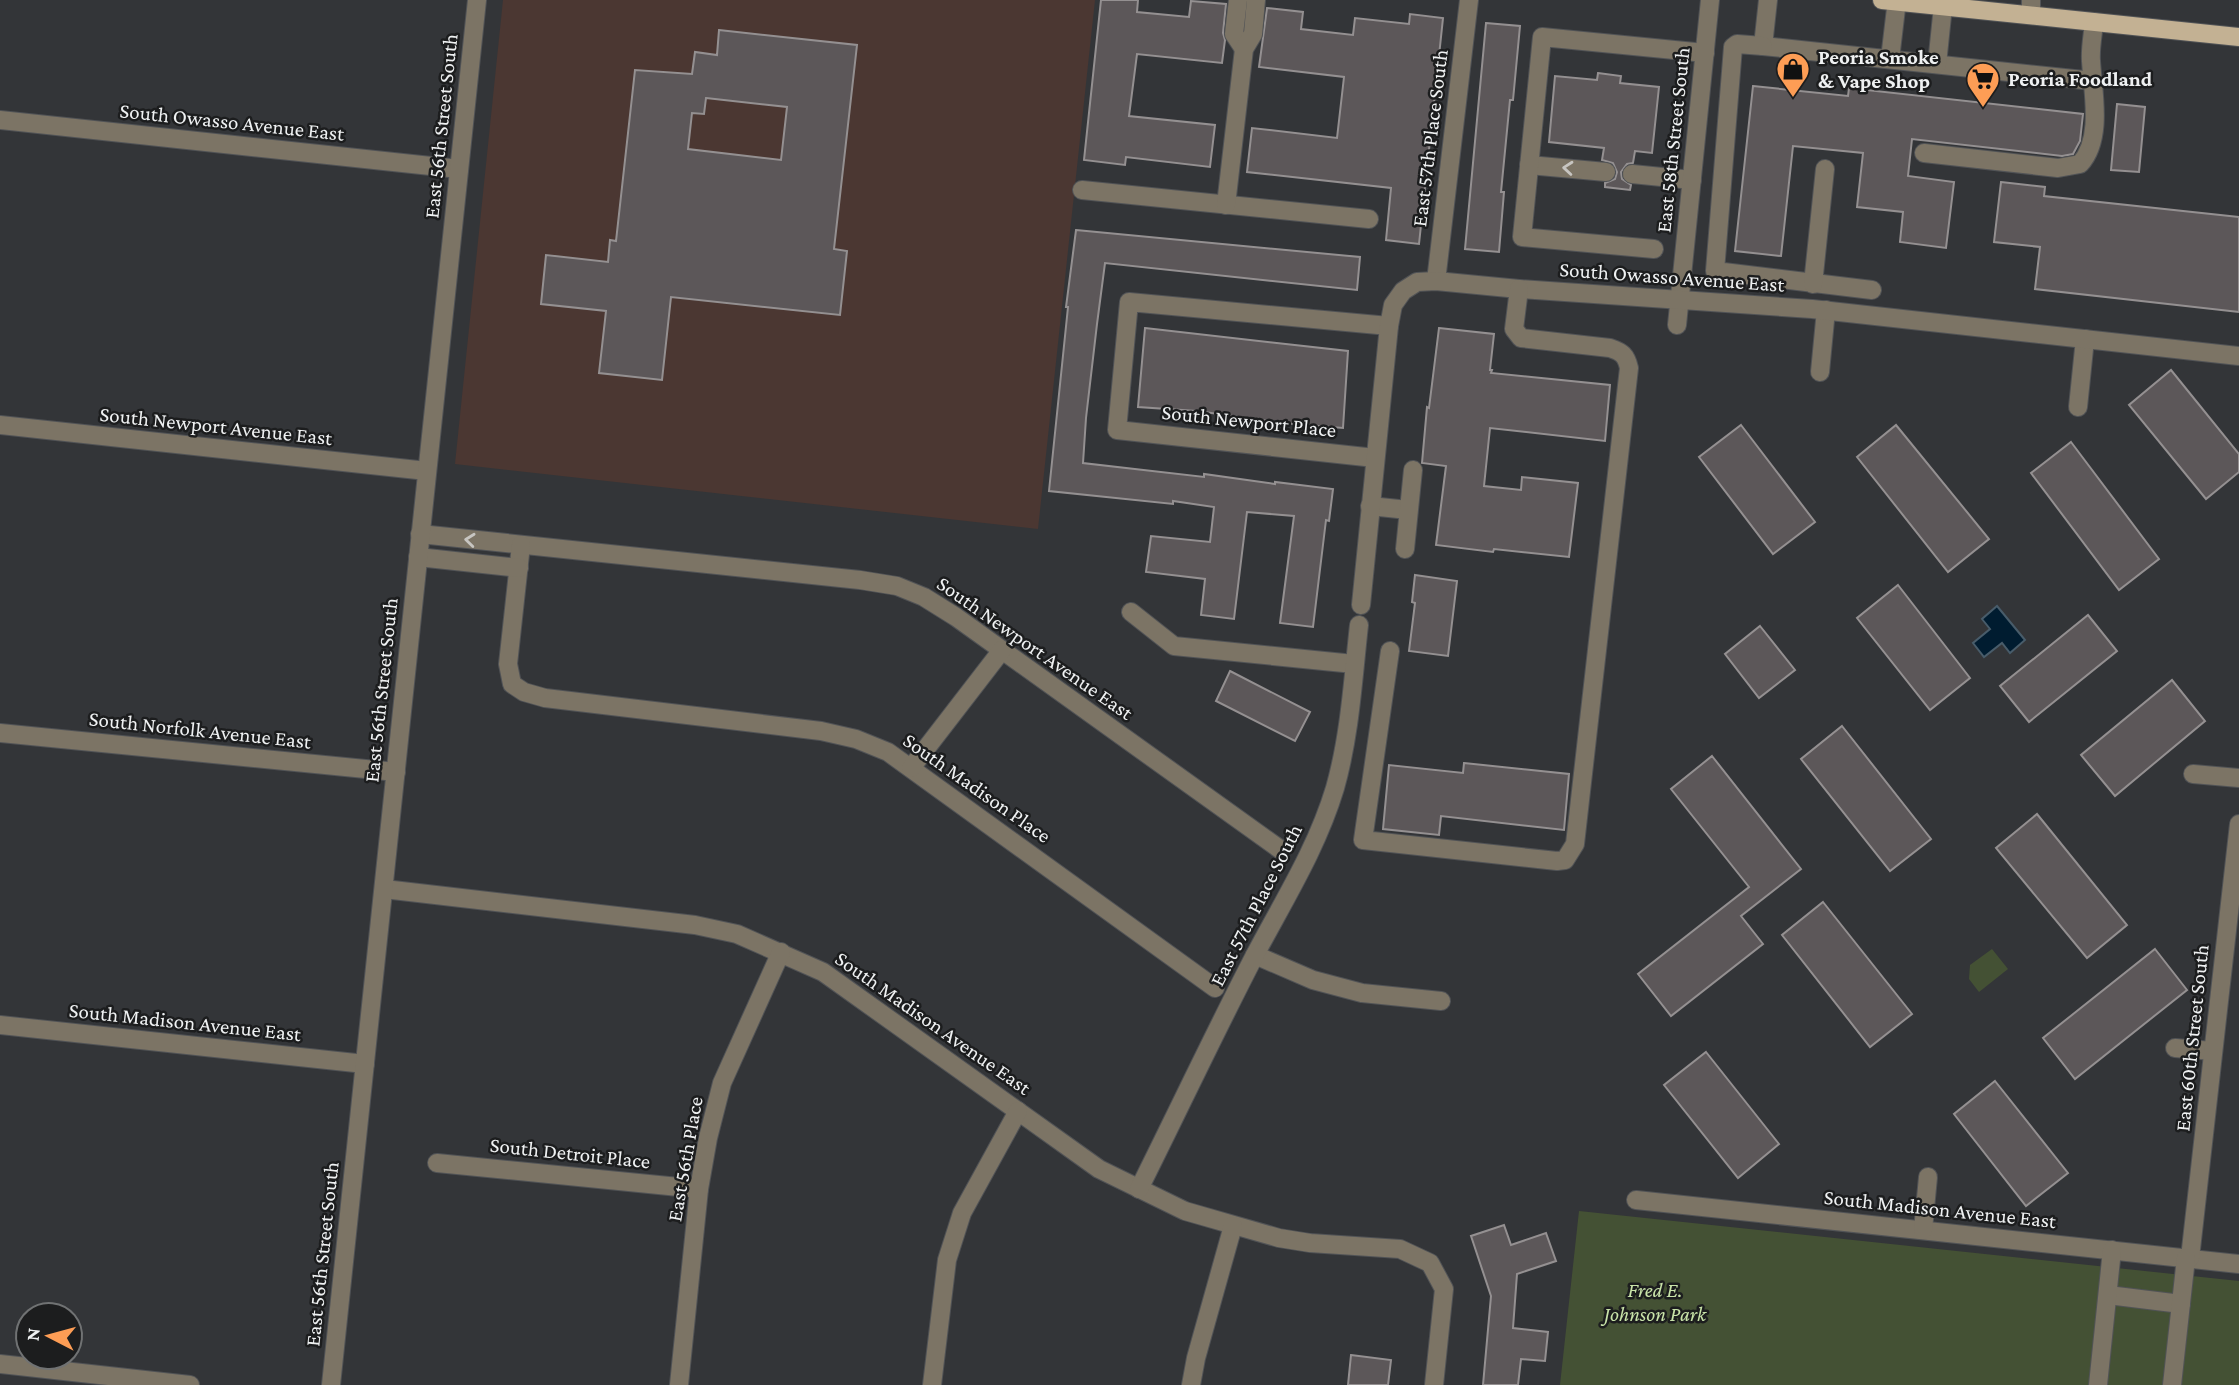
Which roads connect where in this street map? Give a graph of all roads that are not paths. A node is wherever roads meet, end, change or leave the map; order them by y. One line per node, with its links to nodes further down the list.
1 (477, 0): 21 (street, East 56th Street South)
2 (1238, 0): 13 (street)
3 (1256, 0): 13 (street)
4 (1469, 0): 30 (street, East 57th Place South)
5 (1710, 0): 14 (street, East 58th Street South)
6 (1768, 0): 12 (street)
7 (1892, 0): 8 (main road); 15 (street)
8 (1943, 6): 9 (main road); 16 (street)
9 (2031, 8): 10 (main road)
10 (2094, 22): 11 (main road); 17 (street)
11 (2239, 37)
12 (1763, 46): 15 (street); 31 (street)
13 (1244, 49): 27 (street)
14 (1705, 53): 20 (street); 25 (street, East 58th Street South)
15 (1889, 59): 16 (street)
16 (1937, 64): 17 (street)
17 (2093, 81): 19 (street)
18 (0, 120): 21 (street, South Owasso Avenue East)
19 (1924, 153)
20 (1530, 165): 23 (street, one-way to 20); 29 (street)
21 (459, 169): 45 (street, East 56th Street South)
22 (1825, 169): 31 (street)
23 (1606, 172)
24 (1632, 174): 25 (street)
25 (1692, 180): 34 (street, East 58th Street South)
26 (1082, 190): 27 (street)
27 (1226, 205): 28 (street)
28 (1369, 219)
29 (1654, 249)
30 (1436, 281): 32 (street, South Owasso Avenue East); 36 (street, South Owasso Avenue East)
31 (1814, 284): 33 (street)
32 (1519, 289): 34 (street, South Owasso Avenue East); 60 (street)
33 (1872, 290)
34 (1680, 300): 35 (street, South Owasso Avenue East); 37 (street, East 58th Street South)
35 (1826, 310): 38 (street, South Owasso Avenue East); 40 (street)
36 (1389, 326): 43 (street); 43 (street, South Newport Place)
37 (1677, 326)
38 (2085, 339): 39 (street, South Owasso Avenue East); 41 (street)
39 (2239, 356)
40 (1820, 372)
41 (2078, 407)
42 (0, 425): 45 (street, South Newport Avenue East)
43 (1375, 458): 46 (street)
44 (1413, 470): 47 (street)
45 (427, 471): 48 (street, East 56th Street South)
46 (1370, 506): 47 (street); 53 (street)
47 (1409, 510): 50 (street)
48 (420, 534): 49 (street, South Newport Avenue East, one-way to 48); 51 (street, East 56th Street South)
49 (521, 545): 52 (street); 56 (street, South Newport Avenue East)
50 (1405, 549)
51 (418, 556): 52 (street); 63 (street, East 56th Street South)
52 (519, 568): 62 (street, South Madison Place)
53 (1361, 605)
54 (1131, 612): 58 (street)
55 (1359, 625): 58 (street, East 57th Place South)
56 (1002, 650): 62 (street); 67 (street, South Newport Avenue East)
57 (1390, 651): 60 (street)
58 (1354, 664): 59 (street, East 57th Place South)
59 (1350, 705): 60 (street); 70 (street, East 57th Place South)
60 (1382, 708)
61 (0, 733): 63 (street, South Norfolk Avenue East)
62 (911, 768): 72 (street, South Madison Place)
63 (396, 772): 68 (street, East 56th Street South)
64 (2193, 774): 65 (street)
65 (2239, 778)
66 (2239, 824): 71 (street, East 60th Street South)
67 (1281, 850)
68 (384, 889): 69 (street, South Madison Avenue East); 77 (street, East 56th Street South)
69 (781, 952): 78 (street, South Madison Avenue East); 81 (street, East 56th Place)
70 (1255, 955): 73 (street); 82 (street, East 57th Place South)
71 (2230, 972): 76 (street, East 60th Street South)
72 (1215, 988)
73 (1441, 1001)
74 (0, 1025): 77 (street, South Madison Avenue East)
75 (2175, 1048): 76 (street)
76 (2213, 1051): 87 (street, East 60th Street South)
77 (365, 1064): 93 (street, East 56th Street South)
78 (1018, 1111): 82 (street, South Madison Avenue East); 95 (street)
79 (437, 1163): 81 (street, South Detroit Place)
80 (1928, 1177): 85 (street)
81 (699, 1189): 94 (street, East 56th Place)
82 (1139, 1189): 84 (street, South Madison Avenue East)
83 (1636, 1199): 85 (street, South Madison Avenue East)
84 (1233, 1226): 96 (street); 97 (street, South Madison Avenue East)
85 (1923, 1230): 86 (street, South Madison Avenue East)
86 (2112, 1250): 87 (street, South Madison Avenue East); 89 (street)
87 (2188, 1258): 88 (street, South Madison Avenue East); 90 (street, East 60th Street South)
88 (2239, 1264)
89 (2108, 1295): 90 (street); 98 (street)
90 (2181, 1304): 99 (street, East 60th Street South)
91 (0, 1364): 92 (street)
92 (190, 1385)
93 (331, 1385)
94 (679, 1385)
95 (932, 1385)
96 (1191, 1385)
97 (1434, 1385)
98 (2098, 1385)
99 (2172, 1385)

